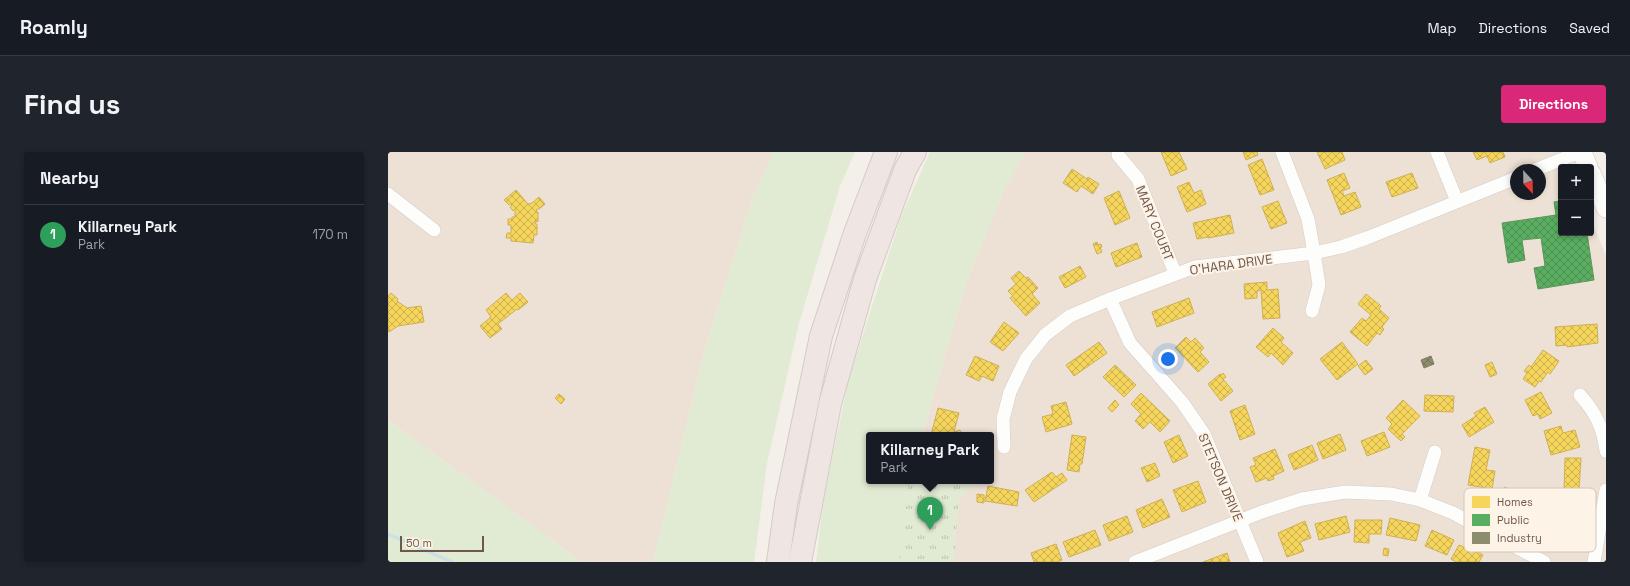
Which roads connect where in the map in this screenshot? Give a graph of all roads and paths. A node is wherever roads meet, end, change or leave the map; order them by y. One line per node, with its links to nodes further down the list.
1 (886, 152): 31 (highway)
2 (915, 152): 23 (highway)
3 (1282, 152): 15 (street)
4 (1437, 152): 12 (street)
5 (1581, 152): 7 (main road); 8 (street)
6 (1118, 156): 16 (street, MARY COURT)
7 (1587, 164)
8 (1546, 166)
9 (1510, 180): 12 (street, O'HARA DRIVE)
10 (1594, 180): 13 (main road)
11 (388, 194): 14 (street)
12 (1457, 202): 15 (street, O'HARA DRIVE)
13 (1606, 208)
14 (434, 230)
15 (1314, 253): 16 (street, O'HARA DRIVE); 18 (street)
16 (1175, 273): 17 (street, O'HARA DRIVE)
17 (1110, 299): 20 (street, O'HARA DRIVE); 27 (street, STETSON DRIVE)
18 (1312, 311)
19 (1580, 395): 21 (street)
20 (1004, 447)
21 (1606, 451)
22 (1435, 452): 25 (street)
23 (816, 474): 32 (highway); 33 (highway)
24 (1606, 490): 28 (street)
25 (1420, 500): 26 (street); 27 (street)
26 (1464, 519)
27 (1240, 520): 34 (street); 35 (street, STETSON DRIVE)
28 (1596, 550)
29 (1525, 552): 36 (street)
30 (1596, 552): 37 (street)
31 (778, 562)
32 (800, 562)
33 (806, 562)
34 (1135, 562)
35 (1257, 562)
36 (1544, 562)
37 (1594, 562)

